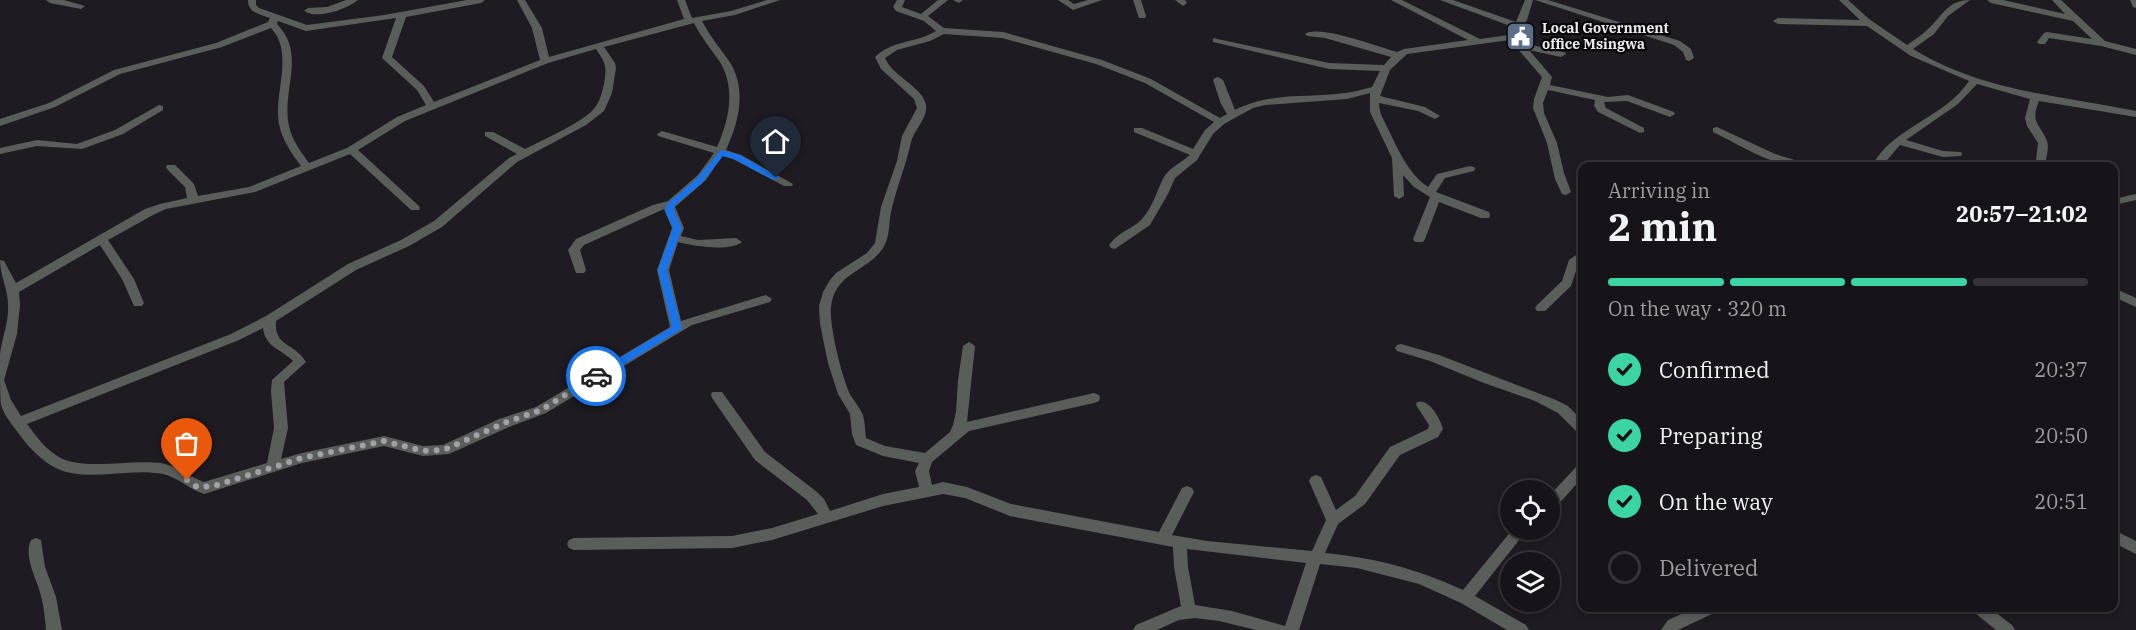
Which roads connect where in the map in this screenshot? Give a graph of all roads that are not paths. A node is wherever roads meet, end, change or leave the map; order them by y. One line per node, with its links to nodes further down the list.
1 (50, 0): 24 (street)
2 (252, 0): 33 (street)
3 (355, 0): 25 (street); 31 (street)
4 (481, 0): 27 (street)
5 (521, 0): 51 (street)
6 (681, 0): 32 (street)
7 (776, 0): 32 (street)
8 (901, 0): 29 (street)
9 (944, 0): 29 (street)
10 (1062, 0): 11 (street)
11 (1098, 0)
12 (1137, 0): 28 (street)
13 (1395, 0): 41 (street)
14 (1444, 0): 36 (street)
15 (1529, 0): 36 (street)
16 (1539, 0): 26 (street)
17 (1576, 0): 26 (street)
18 (1843, 0): 35 (street)
19 (1966, 0): 46 (street)
20 (1991, 0): 30 (street)
21 (2056, 0): 30 (street)
22 (2134, 0): 23 (street)
23 (2136, 5)
24 (81, 6)
25 (308, 11)
26 (1575, 11): 50 (street)
27 (402, 15): 31 (street); 59 (street)
28 (1142, 16)
29 (922, 17): 37 (street)
30 (2074, 18): 43 (street)
31 (360, 20): 33 (street)
32 (693, 20): 45 (street); 76 (street)
33 (273, 21): 66 (street); 84 (street)
34 (1778, 21): 35 (street)
35 (1868, 23): 46 (street)
36 (1519, 26): 39 (street)
37 (942, 32): 65 (street); 122 (street)
38 (1310, 34): 49 (street)
39 (1512, 37): 41 (street); 44 (street)
40 (1216, 40): 52 (street)
41 (1477, 41): 49 (street)
42 (2042, 42): 43 (street)
43 (2102, 43): 47 (street)
44 (1522, 46): 48 (street); 55 (street)
45 (599, 47): 51 (street); 75 (street)
46 (1907, 49): 54 (street)
47 (2136, 52)
48 (1561, 54)
49 (1396, 55): 52 (street)
50 (1689, 58)
51 (545, 61): 59 (street)
52 (1387, 68): 56 (street)
53 (1218, 80): 63 (street)
54 (1974, 81): 57 (street); 72 (street)
55 (1545, 87): 58 (street); 87 (street)
56 (1376, 94): 63 (street); 64 (street); 79 (street)
57 (2036, 97): 62 (street); 80 (street)
58 (1600, 98): 61 (street); 68 (street)
59 (432, 106): 73 (street)
60 (159, 108): 74 (street)
61 (1670, 114)
62 (2136, 114)
63 (1233, 115): 65 (street)
64 (1436, 116)
65 (1220, 122): 77 (street)
66 (0, 123)
67 (1138, 130): 77 (street)
68 (1640, 130)
69 (1718, 130): 81 (street)
70 (489, 134): 75 (street)
71 (662, 134): 76 (street)
72 (1898, 141): 78 (street); 82 (street)
73 (351, 150): 84 (street); 94 (street)
74 (0, 151)
75 (524, 153): 110 (street)
76 (721, 153): 86 (street); 93 (street)
77 (1196, 154): 100 (street)
78 (1957, 154)
79 (1396, 158): 88 (street); 89 (street)
80 (2041, 159)
81 (1791, 162)
82 (1880, 162)
83 (171, 166): 91 (street)
84 (307, 167): 91 (street)
85 (1470, 169): 88 (street)
86 (788, 184)
87 (1566, 192)
88 (1433, 194): 95 (street); 98 (street)
89 (1399, 196)
90 (2136, 196): 92 (street)
91 (193, 200): 97 (street)
92 (2118, 201)
93 (671, 204): 96 (street); 103 (street)
94 (415, 208)
95 (1485, 215)
96 (676, 238): 99 (street); 111 (street)
97 (102, 239): 104 (street); 107 (street)
98 (1419, 239)
99 (736, 242)
100 (1115, 245)
101 (1578, 259): 109 (street)
102 (0, 264): 104 (street)
103 (580, 270)
104 (13, 290): 114 (street)
105 (2118, 294): 108 (street)
106 (766, 299): 111 (street)
107 (138, 303)
108 (2136, 303)
109 (1541, 308)
110 (270, 319): 119 (street); 123 (street)
111 (677, 329): 123 (street)
112 (969, 346): 121 (street)
113 (1401, 348): 120 (street)
114 (0, 377)
115 (0, 384): 119 (street)
116 (717, 395): 129 (street)
117 (1094, 398): 121 (street)
118 (1422, 405): 130 (street)
119 (18, 422): 123 (street)
120 (1578, 424)
121 (956, 433): 122 (street)
122 (927, 459): 126 (street)
123 (273, 466)
124 (1316, 481): 130 (street)
125 (1578, 484): 128 (street)
126 (926, 490): 129 (street); 131 (street)
127 (1187, 492): 131 (street)
128 (1560, 497)
129 (826, 517): 136 (street)
130 (1333, 520): 138 (street)
131 (1163, 538): 134 (street)
132 (2118, 538): 137 (street)
133 (1512, 540): 139 (street)
134 (1180, 542): 138 (street); 140 (street)
135 (36, 544): 143 (street)
136 (574, 544)
137 (2136, 548)
138 (1315, 559): 139 (street); 146 (street)
139 (1466, 598): 147 (street)
140 (1189, 612): 144 (street); 145 (street)
141 (1700, 612): 148 (street)
142 (1985, 612): 149 (street)
143 (54, 630)
144 (1141, 630)
145 (1279, 630)
146 (1291, 630)
147 (1521, 630)
148 (1669, 630)
149 (2007, 630)

